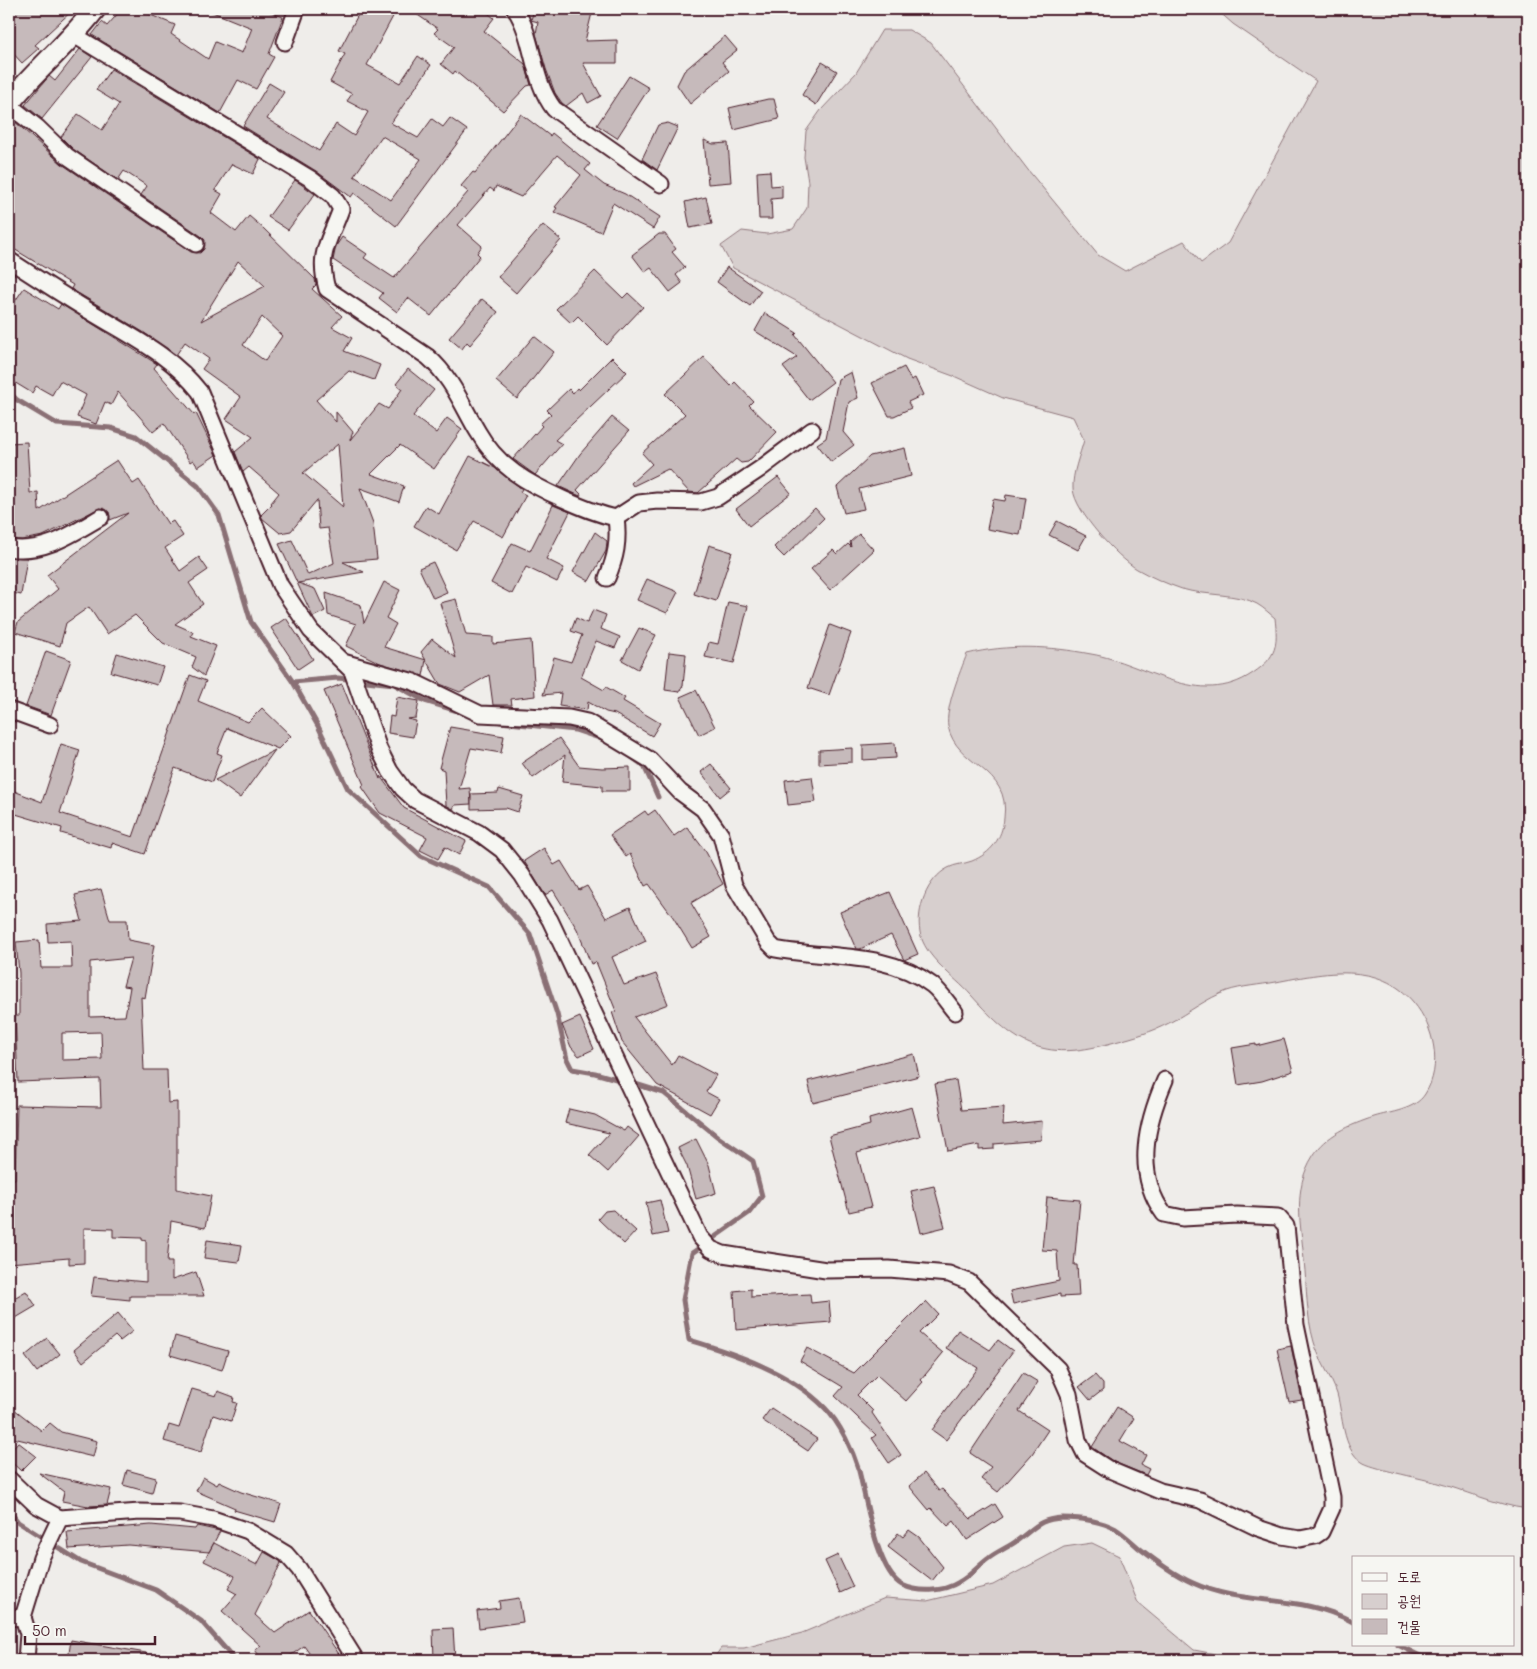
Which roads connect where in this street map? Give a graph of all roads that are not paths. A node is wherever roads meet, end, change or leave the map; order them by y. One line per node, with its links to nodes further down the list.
1 (95, 9): 4 (street)
2 (297, 9): 5 (street)
3 (515, 9): 7 (street)
4 (74, 35): 6 (street); 12 (street)
5 (285, 42)
6 (9, 104): 8 (street)
7 (661, 184)
8 (196, 244)
9 (9, 260): 15 (street)
10 (812, 430): 12 (street)
11 (101, 517): 13 (street)
12 (616, 518): 14 (street)
13 (9, 548)
14 (607, 578)
15 (347, 666): 18 (street); 19 (street)
16 (9, 710): 17 (street)
17 (50, 726)
18 (954, 1012)
19 (1165, 1080)
20 (9, 1479): 21 (street)
21 (60, 1518): 22 (street); 24 (street)
22 (16, 1618): 23 (street)
23 (26, 1660)
24 (356, 1660)

